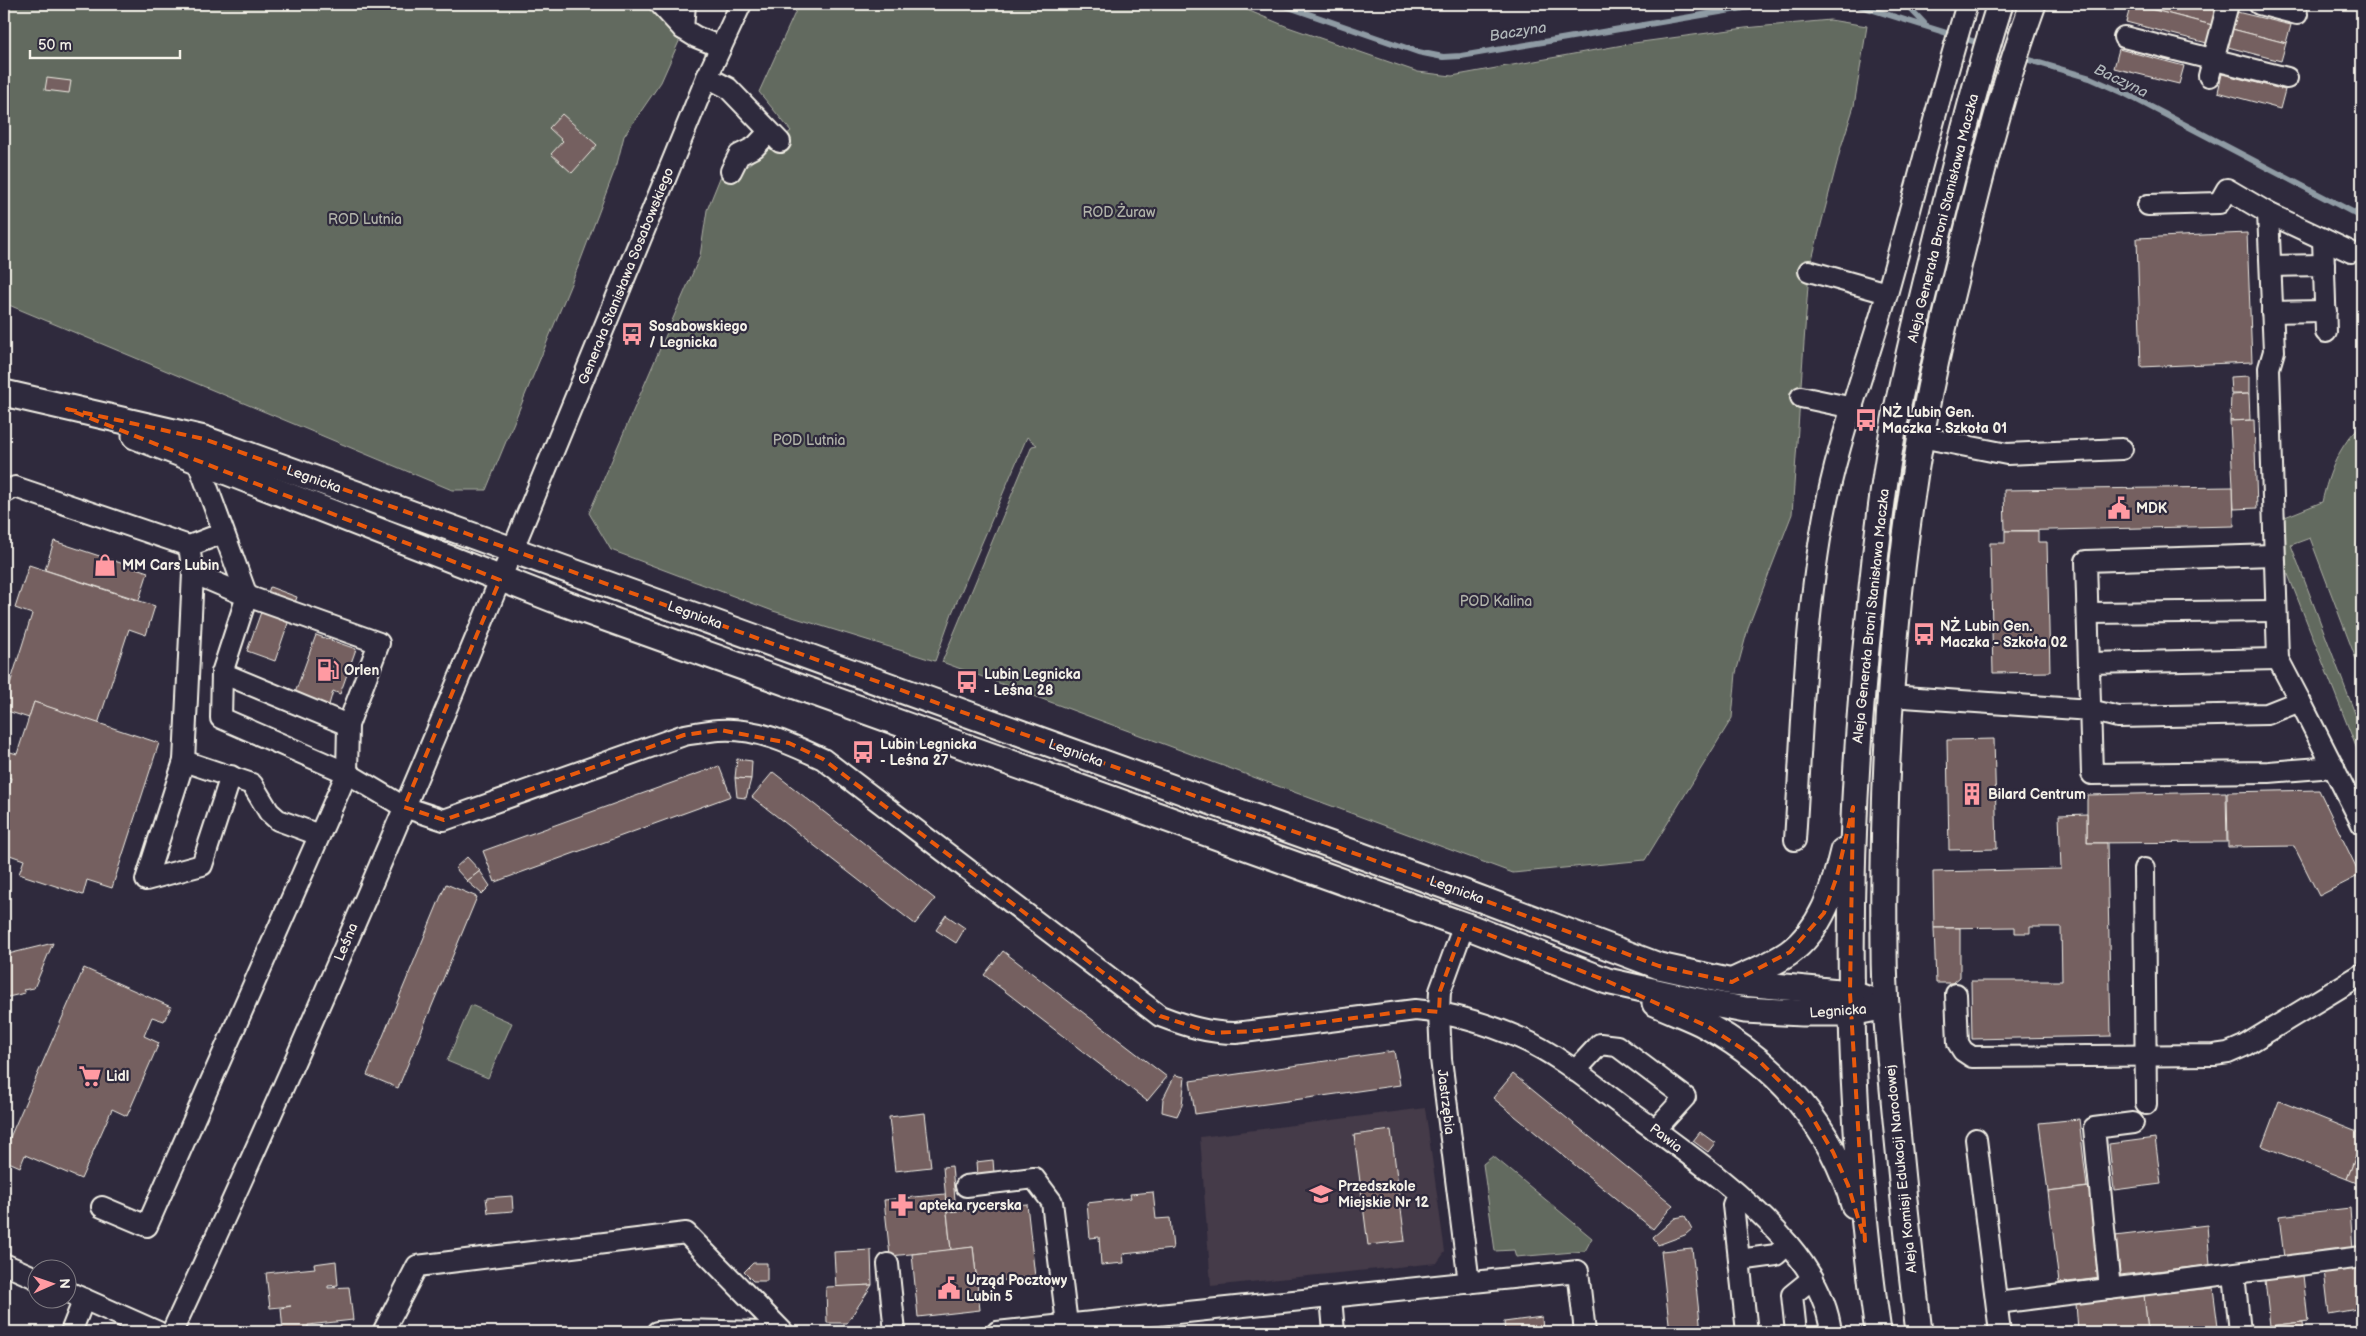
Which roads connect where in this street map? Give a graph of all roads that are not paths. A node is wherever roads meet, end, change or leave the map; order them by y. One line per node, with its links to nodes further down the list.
1 (660, 4): 10 (street)
2 (684, 4): 10 (street)
3 (741, 4): 12 (street, Generała Stanisława Sosabowskiego)
4 (1967, 4): 24 (street)
5 (2228, 4): 13 (street)
6 (2259, 4): 9 (street)
7 (2000, 5): 57 (main road, Aleja Generała Broni Stanisława Maczka)
8 (2031, 9): 32 (main road, Aleja Generała Broni Stanisława Maczka)
9 (2297, 14)
10 (683, 29): 12 (street)
11 (2124, 37): 13 (street)
12 (721, 46): 14 (street, Generała Stanisława Sosabowskiego)
13 (2212, 68): 15 (street)
14 (707, 77): 16 (street); 38 (street, Generała Stanisława Sosabowskiego)
15 (2287, 78)
16 (731, 171)
17 (2148, 204): 18 (street)
18 (2268, 213): 19 (street); 22 (street)
19 (2323, 239): 20 (street); 21 (street)
20 (2351, 252)
21 (2324, 265): 22 (street); 25 (street)
22 (2271, 266): 26 (street)
23 (1809, 271): 24 (street)
24 (1887, 293): 31 (street)
25 (2326, 311): 26 (street); 27 (street)
26 (2272, 312): 39 (street)
27 (2326, 332)
28 (4, 393): 30 (main road)
29 (1801, 397): 31 (street)
30 (67, 408): 34 (main road, Legnicka); 38 (main road, Legnicka)
31 (1853, 408): 60 (street)
32 (1921, 437): 33 (street); 48 (main road, Aleja Generała Broni Stanisława Maczka)
33 (2122, 449)
34 (198, 462): 36 (street); 41 (main road, Legnicka)
35 (4, 493): 37 (street)
36 (223, 532): 37 (street); 42 (street)
37 (189, 546): 40 (street)
38 (513, 549): 41 (street, Leśna); 65 (main road, Legnicka)
39 (2273, 555): 43 (street); 44 (street)
40 (193, 573): 42 (street); 52 (street)
41 (500, 580): 56 (street, Leśna); 62 (main road, Legnicka)
42 (247, 596): 47 (street); 51 (street)
43 (2276, 611): 44 (street); 45 (street)
44 (2088, 613): 46 (street)
45 (2278, 659): 46 (street); 49 (street)
46 (2089, 664): 50 (street)
47 (222, 672): 51 (street); 54 (street)
48 (1890, 696): 50 (street); 68 (main road, Aleja Generała Broni Stanisława Maczka)
49 (2300, 701): 50 (street); 53 (street)
50 (2090, 710): 53 (street)
51 (348, 725): 54 (street)
52 (184, 761): 55 (street); 55 (street)
53 (2334, 767): 58 (street)
54 (347, 772): 56 (street); 59 (street)
55 (231, 776): 59 (street)
56 (404, 807): 69 (street); 98 (street, Leśna)
57 (1852, 808): 65 (main road); 67 (main road, Aleja Generała Broni Stanisława Maczka)
58 (2362, 824)
59 (319, 835): 78 (street)
60 (1795, 840)
61 (2144, 869): 70 (street)
62 (1464, 925): 64 (main road, Legnicka); 69 (street, Jastrzębia)
63 (2362, 974): 70 (street)
64 (1607, 981): 67 (main road, Legnicka); 79 (main road)
65 (1732, 982): 67 (main road, Legnicka)
66 (1956, 994): 70 (street)
67 (1851, 1003): 68 (main road, Legnicka); 79 (main road, Aleja Generała Broni Stanisława Maczka)
68 (1886, 1006): 111 (main road, Aleja Komisji Edukacji Narodowej)
69 (1439, 1012): 71 (street, Pawia); 88 (street, Jastrzębia)
70 (2146, 1056): 72 (street)
71 (1575, 1071): 74 (street, Pawia); 74 (street)
72 (2146, 1104)
73 (2133, 1123): 89 (street)
74 (1655, 1130): 77 (street, Pawia)
75 (1976, 1139): 92 (street)
76 (966, 1186): 94 (street)
77 (1737, 1195): 80 (street, Pawia); 82 (street)
78 (102, 1207)
79 (1865, 1241): 110 (main road)
80 (1788, 1244): 82 (street); 87 (street, Pawia)
81 (2362, 1257): 85 (street)
82 (1739, 1260): 107 (street)
83 (4, 1264): 86 (street)
84 (888, 1264): 103 (street)
85 (2234, 1274): 89 (street); 113 (street)
86 (28, 1275)
87 (1813, 1278): 108 (street); 109 (street, Pawia)
88 (1469, 1283): 91 (street); 106 (street)
89 (2110, 1289): 92 (street)
90 (78, 1297): 97 (street)
91 (1331, 1298): 95 (street); 105 (street)
92 (1997, 1303): 112 (street)
93 (74, 1308): 96 (street)
94 (1067, 1324): 95 (street); 104 (street)
95 (1112, 1326)
96 (71, 1332)
97 (158, 1332)
98 (172, 1332)
99 (383, 1332): 102 (street)
100 (657, 1332): 101 (street)
101 (762, 1332)
102 (783, 1332)
103 (895, 1332)
104 (997, 1332)
105 (1334, 1332)
106 (1585, 1332)
107 (1747, 1332)
108 (1796, 1332)
109 (1831, 1332)
110 (1878, 1332)
111 (1919, 1332)
112 (2000, 1332)
113 (2240, 1332)

